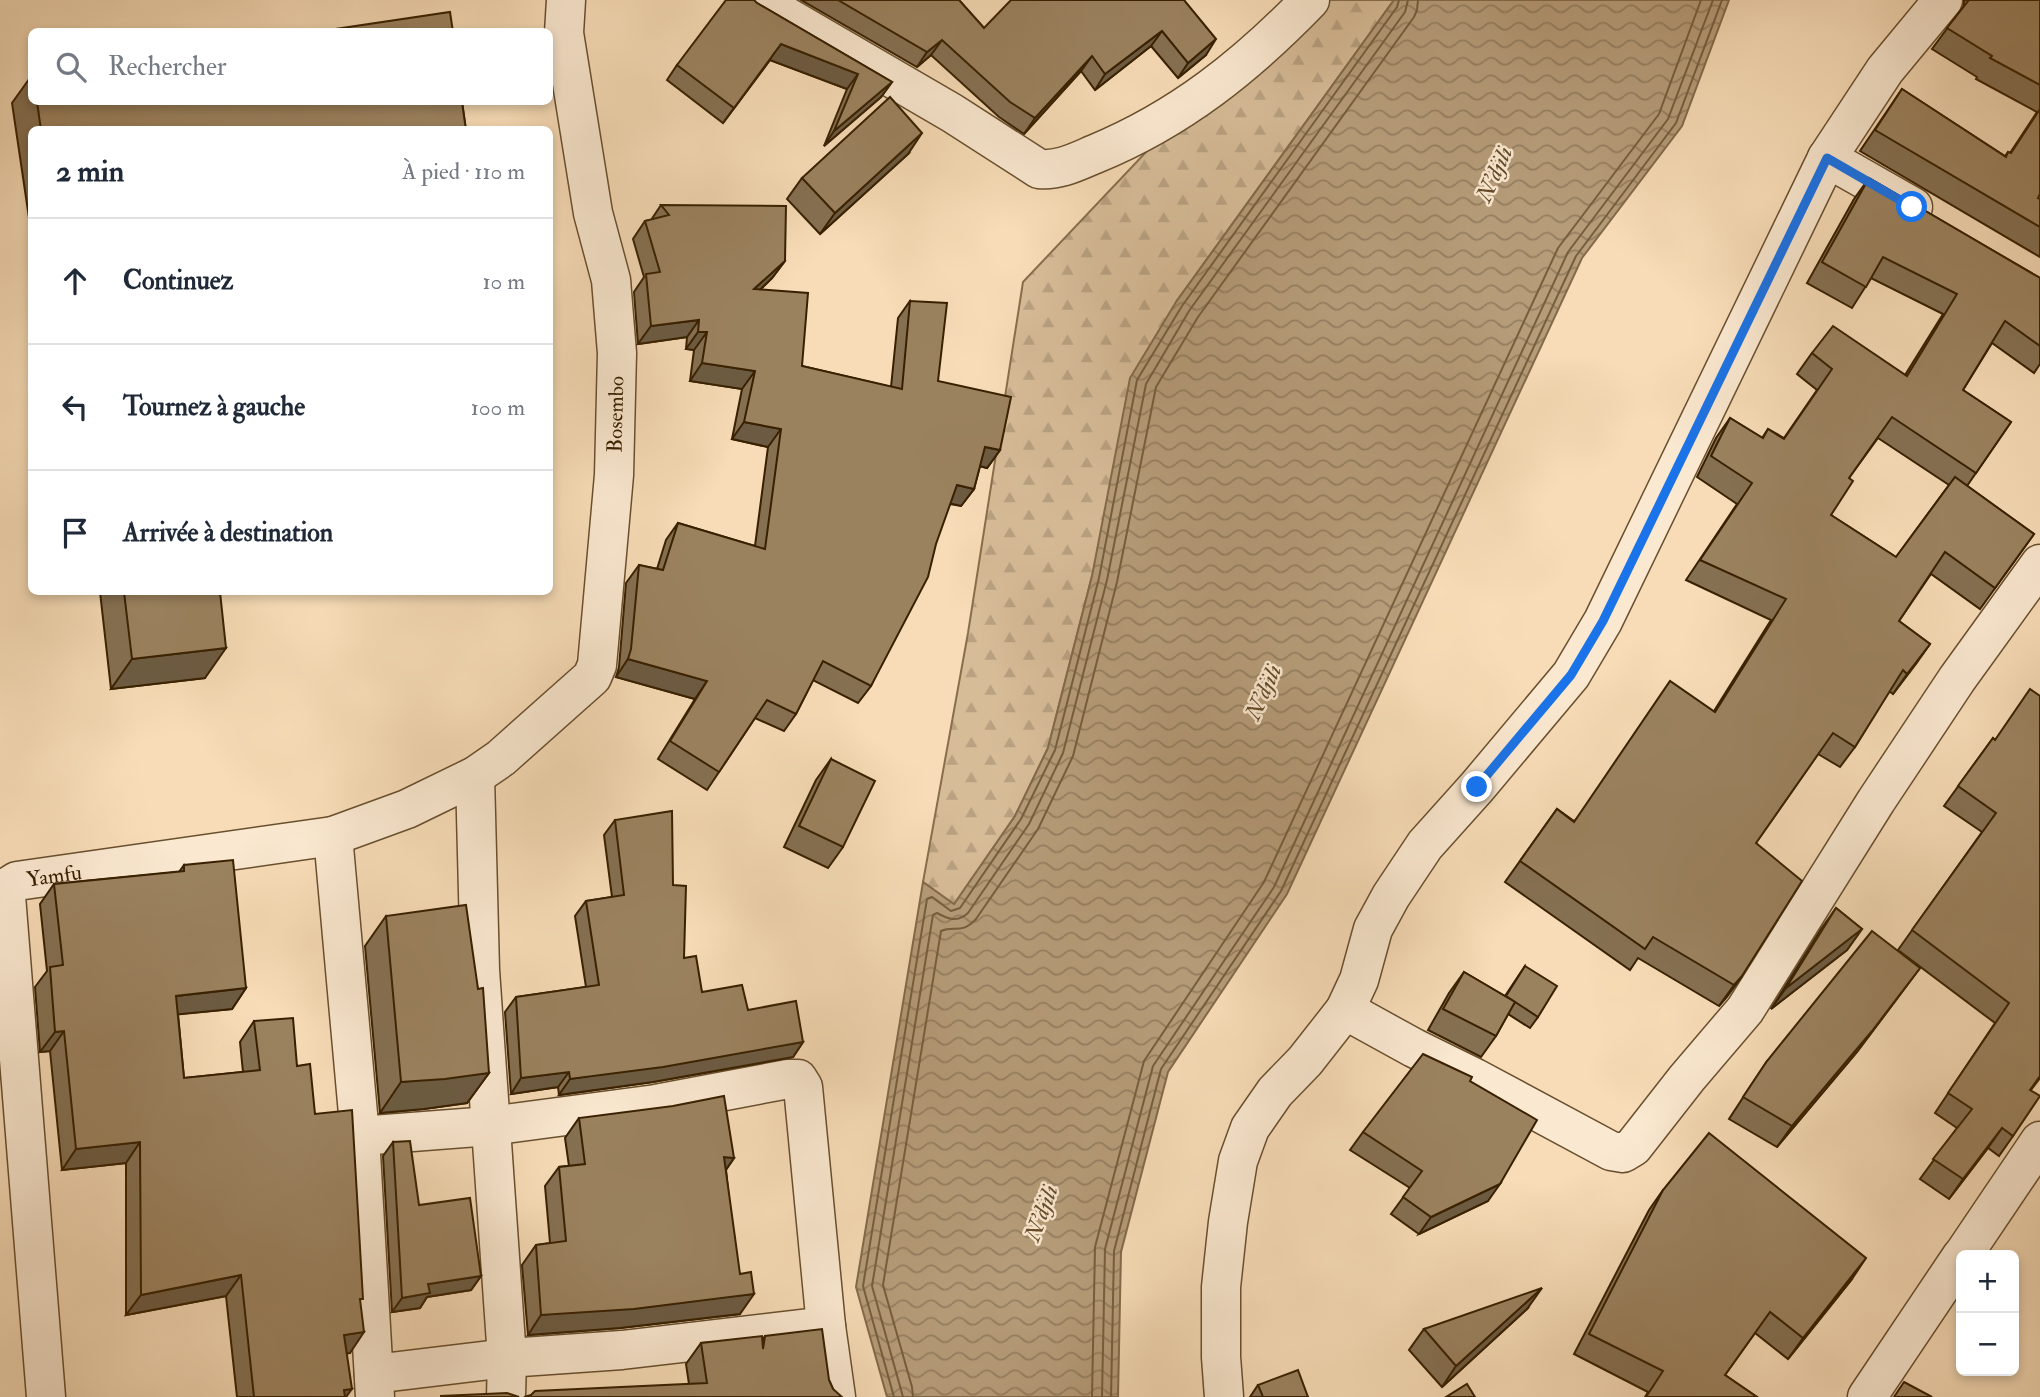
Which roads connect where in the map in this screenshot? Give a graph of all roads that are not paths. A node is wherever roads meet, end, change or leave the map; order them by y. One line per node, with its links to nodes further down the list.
1 (566, 0): 8 (street, Bosembo)
2 (758, 0): 3 (street)
3 (1310, 0)
4 (1943, 0): 5 (street)
5 (1827, 158): 6 (street); 10 (street)
6 (1946, 227)
7 (2040, 564): 10 (street)
8 (475, 776): 9 (street, Yamfu); 11 (street)
9 (333, 836): 12 (street); 19 (street, Yamfu)
10 (1345, 1010): 22 (street)
11 (490, 1126): 12 (street); 16 (street); 17 (street)
12 (360, 1136): 18 (street)
13 (2040, 1141): 14 (street)
14 (1966, 1250)
15 (1956, 1265): 23 (street)
16 (826, 1326): 17 (street); 21 (street)
17 (507, 1357): 18 (street); 20 (street)
18 (374, 1385)
19 (46, 1397)
20 (506, 1397)
21 (836, 1397)
22 (1224, 1397)
23 (1867, 1397)

